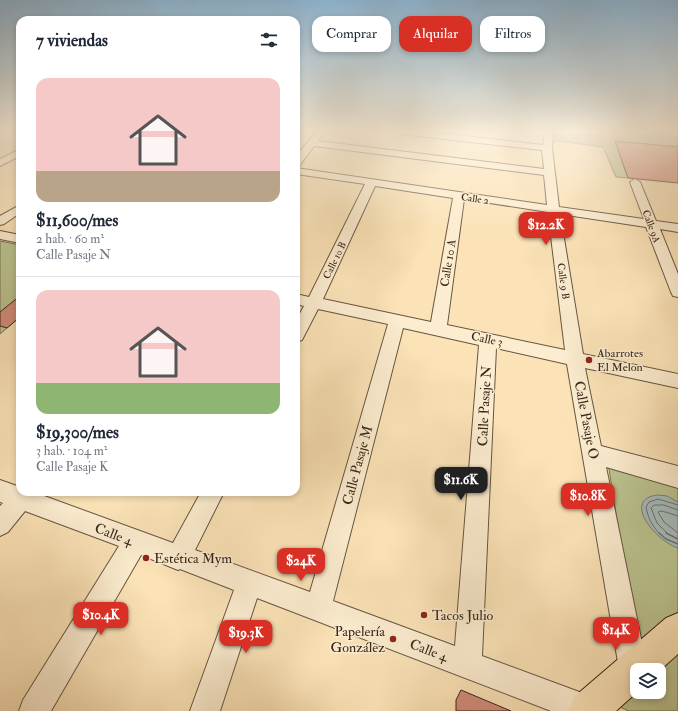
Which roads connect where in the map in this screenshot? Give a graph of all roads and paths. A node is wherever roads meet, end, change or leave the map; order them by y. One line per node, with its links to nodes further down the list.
1 (480, 164): 4 (street)
2 (549, 164): 4 (street, Calle 9 B)
3 (300, 172): 6 (street, Calle 2)
4 (550, 173): 8 (street, Calle 9 B)
5 (635, 182): 11 (street, Calle 9A)
6 (371, 183): 7 (street, Calle 2); 17 (street, Calle 10 B)
7 (459, 196): 8 (street, Calle 2); 20 (street, Calle 10 A)
8 (553, 209): 11 (street, Calle 2); 22 (street, Calle 9 B)
9 (16, 211): 10 (street)
10 (0, 221)
11 (651, 224): 12 (street, Calle 2); 15 (street, Calle 9A)
12 (678, 228)
13 (0, 235): 14 (street)
14 (16, 239)
15 (678, 292)
16 (300, 300): 17 (street, Calle 3)
17 (314, 302): 18 (street, Calle 3); 19 (street, Calle 10 B)
18 (397, 321): 20 (street, Calle 3); 33 (street, Calle Pasaje M)
19 (300, 328)
20 (438, 329): 21 (street, Calle 3)
21 (488, 339): 22 (street, Calle 3); 37 (street, Calle Pasaje N)
22 (576, 360): 23 (street, Calle 3); 24 (street, Calle Pasaje O)
23 (678, 381)
24 (594, 454): 25 (street); 35 (street, Calle Pasaje O)
25 (678, 477)
26 (15, 494): 29 (street)
27 (20, 496): 30 (street, Calle 4)
28 (211, 496): 31 (street)
29 (0, 524)
30 (135, 542): 31 (street, Calle 4); 39 (street)
31 (178, 558): 32 (street, Calle 4)
32 (249, 584): 33 (street, Calle 4); 40 (street)
33 (318, 608): 37 (street, Calle 4)
34 (678, 630): 36 (main road)
35 (633, 663)
36 (640, 663)
37 (468, 665): 41 (street, Calle 4)
38 (630, 672): 41 (main road)
39 (34, 711)
40 (205, 711)
41 (589, 711)

